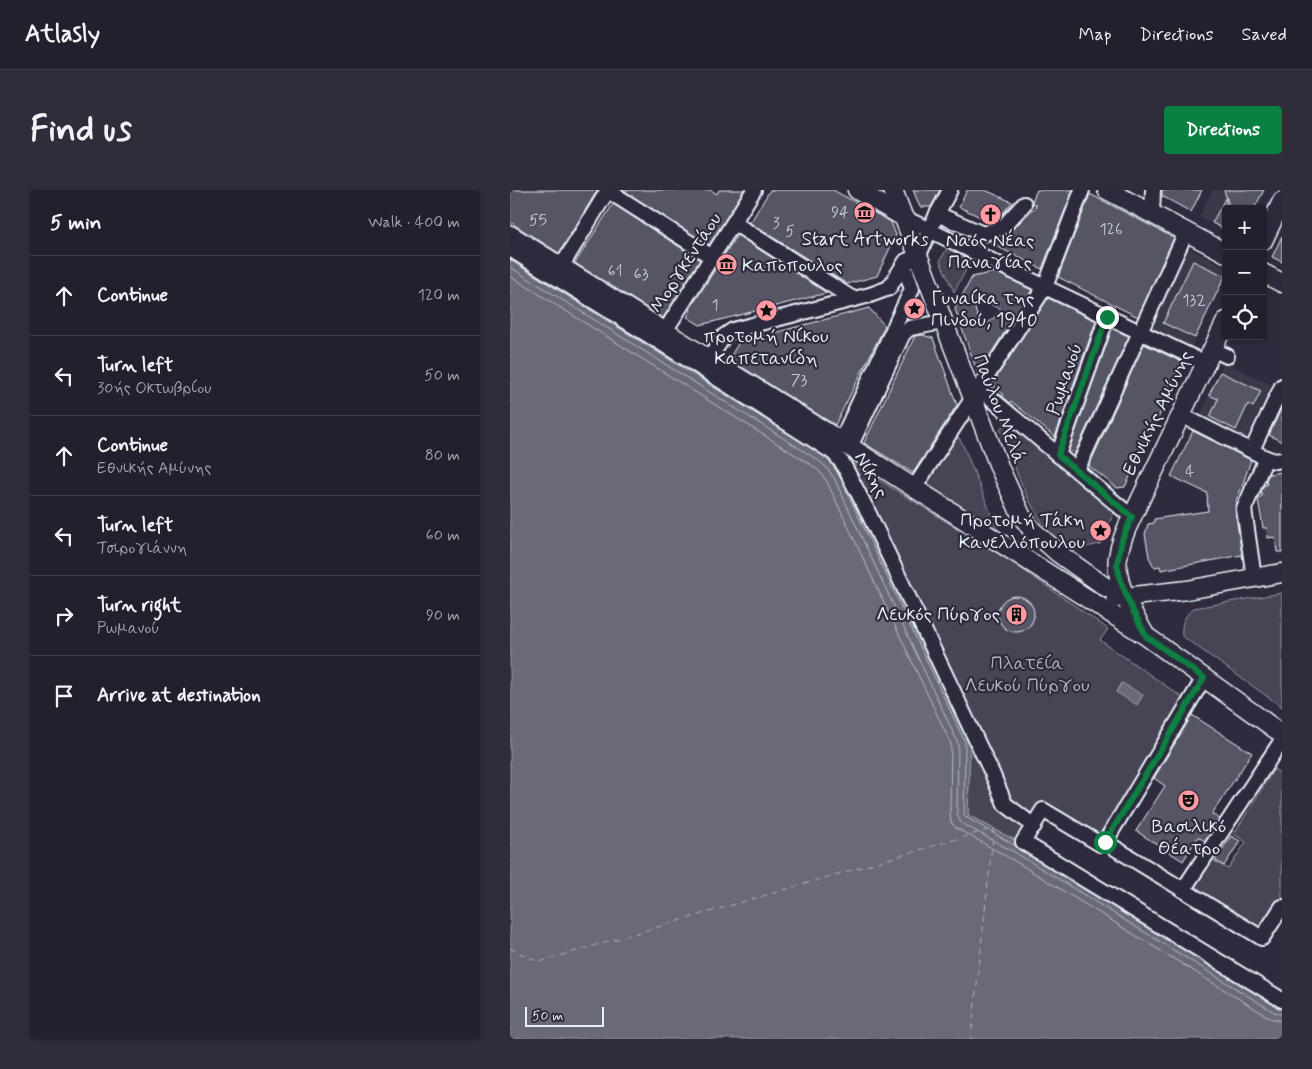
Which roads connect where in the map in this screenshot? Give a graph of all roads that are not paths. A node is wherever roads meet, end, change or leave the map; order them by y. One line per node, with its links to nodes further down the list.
1 (608, 190): 21 (street); 23 (street)
2 (754, 190): 14 (street, Μοργκεντάου)
3 (857, 190): 13 (main road)
4 (892, 190): 13 (main road, Παύλου Μελά)
5 (950, 190): 11 (street)
6 (1082, 190): 26 (street)
7 (1107, 190): 12 (main road)
8 (1153, 190): 12 (street)
9 (1282, 201): 17 (main road)
10 (1024, 204): 11 (street)
11 (937, 214): 15 (street)
12 (1152, 214): 16 (main road)
13 (903, 216): 15 (street); 22 (main road, Παύλου Μελά)
14 (734, 223): 21 (street, Μοργκεντάου); 27 (street)
15 (929, 231): 22 (street); 26 (street)
16 (1186, 232): 20 (main road); 31 (street)
17 (1267, 233)
18 (510, 235): 23 (main road, Νίκης)
19 (510, 249): 54 (street, Νίκης)
20 (1222, 251)
21 (712, 257): 30 (street, Μοργκεντάου)
22 (911, 261): 27 (street); 29 (main road, Παύλου Μελά); 38 (street)
23 (561, 267): 30 (main road, Νίκης)
24 (1267, 275): 25 (main road)
25 (1282, 283)
26 (1046, 287): 28 (street); 36 (street)
27 (853, 299): 34 (street)
28 (1107, 317): 31 (street); 40 (street, Ρωμανού)
29 (943, 322): 36 (main road, Παύλου Μελά); 38 (street)
30 (665, 331): 34 (main road, Νίκης)
31 (1139, 332): 33 (street); 43 (street)
32 (1222, 333): 33 (main road, Εθνικής Αμύνης)
33 (1215, 356): 37 (main road, Εθνικής Αμύνης)
34 (709, 359): 38 (main road, Νίκης)
35 (1282, 386): 39 (street)
36 (977, 394): 40 (street); 44 (street); 49 (main road, Παύλου Μελά)
37 (1180, 415): 39 (street); 45 (main road, Εθνικής Αμύνης)
38 (846, 444): 44 (main road, Νίκης)
39 (1252, 450): 41 (street)
40 (1058, 455): 43 (street)
41 (1266, 458): 42 (street); 47 (street)
42 (1282, 460)
43 (1077, 470): 45 (street)
44 (914, 488): 48 (main road, Νίκης)
45 (1132, 517): 49 (main road, Εθνικής Αμύνης)
46 (1282, 573): 47 (main road)
47 (1254, 578): 49 (main road)
48 (1080, 594): 49 (main road); 50 (main road, Νίκης)
49 (1127, 598): 50 (main road, Εθνικής Αμύνης)
50 (1146, 636): 51 (main road, Νίκης)
51 (1204, 678): 52 (main road, Νίκης); 55 (street)
52 (1282, 734)
53 (1282, 740): 56 (street)
54 (1034, 826): 55 (street); 58 (street)
55 (1105, 842): 56 (street)
56 (1183, 890): 57 (street)
57 (1282, 908)
58 (1282, 1000)

